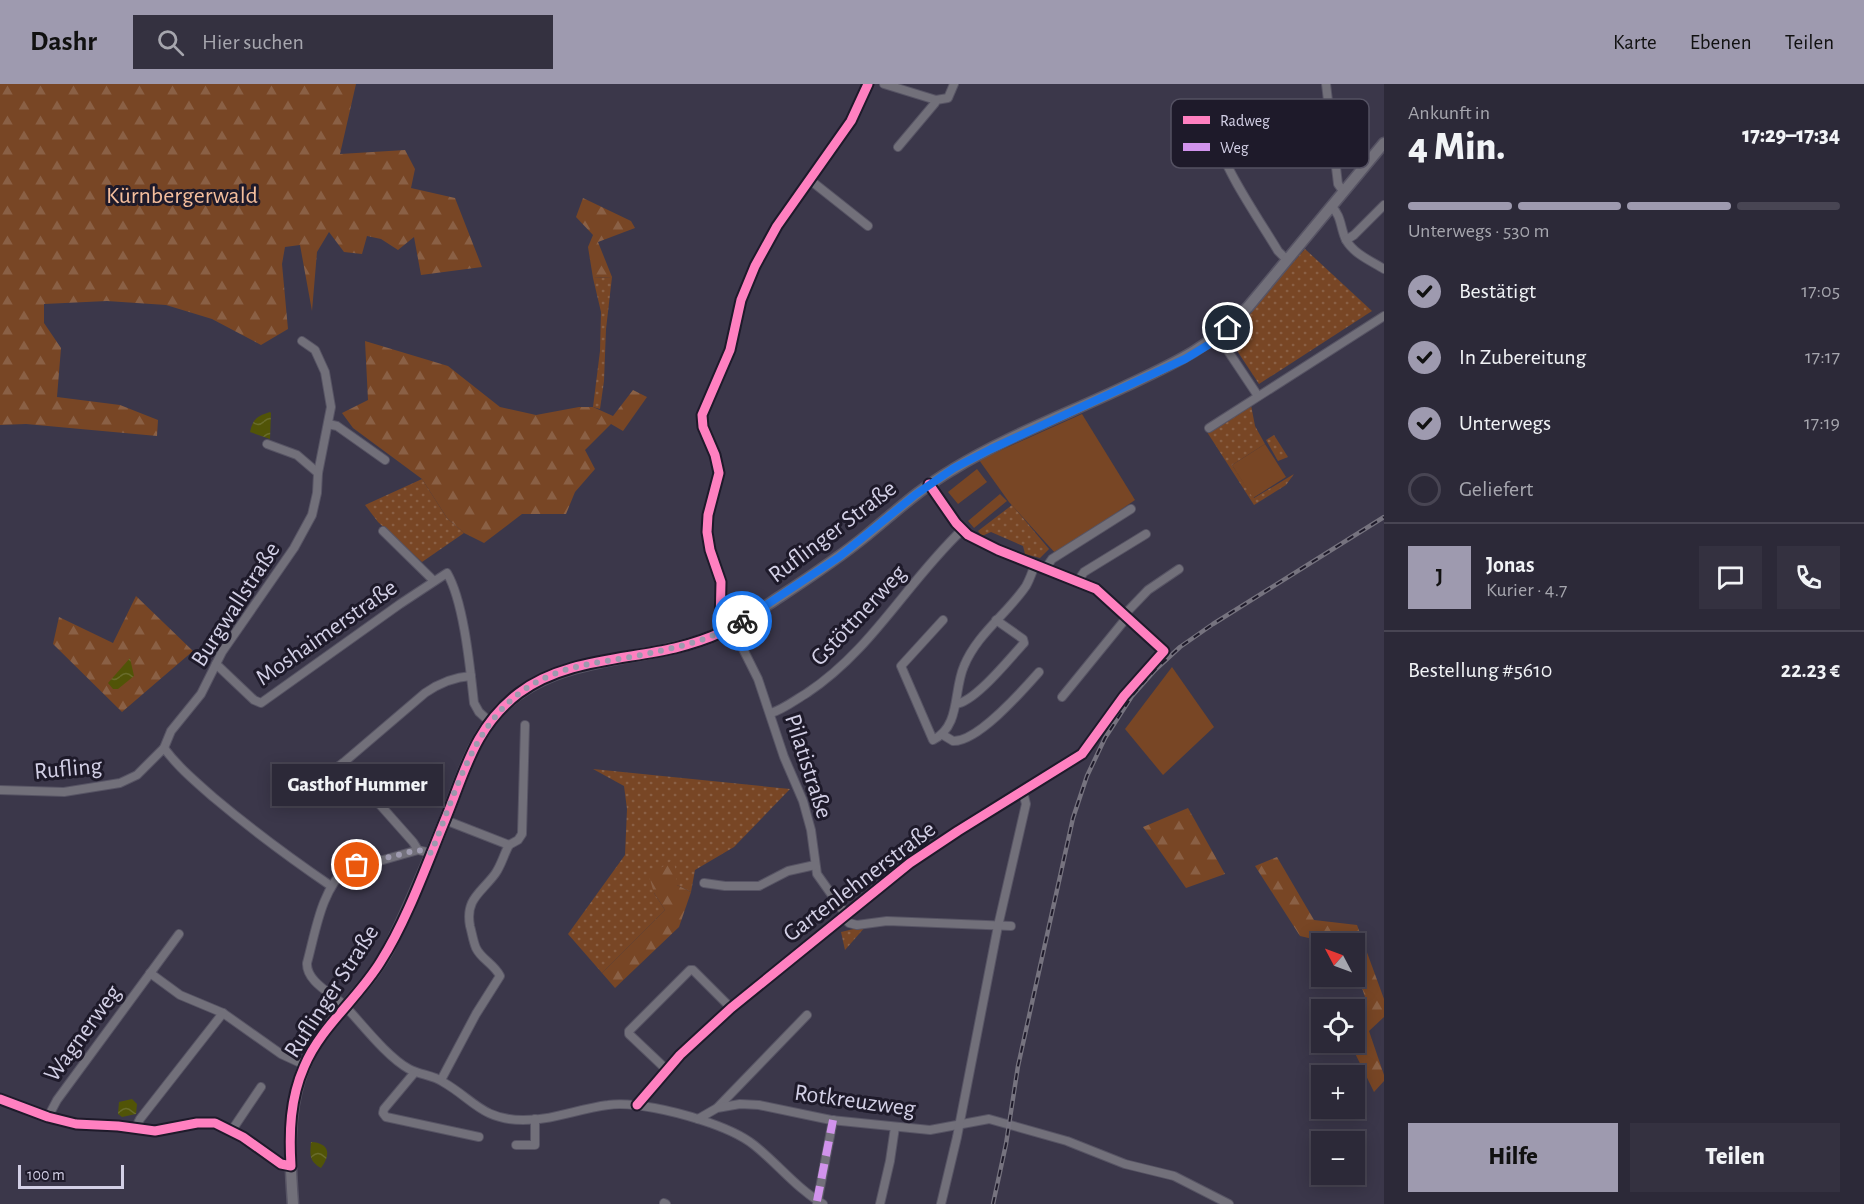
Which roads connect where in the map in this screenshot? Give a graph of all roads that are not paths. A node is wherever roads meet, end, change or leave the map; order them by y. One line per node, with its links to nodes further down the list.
1 (868, 84): 13 (street)
2 (884, 84): 5 (street)
3 (954, 84): 5 (street)
4 (1326, 84): 6 (street)
5 (936, 99): 8 (street)
6 (1328, 99)
7 (1384, 143): 9 (street, Ruflinger Straße)
8 (898, 147)
9 (1369, 161)
10 (1229, 168): 20 (street)
11 (1336, 168): 14 (street)
12 (1363, 168): 14 (street, Ruflinger Straße)
13 (810, 180): 17 (street); 18 (street)
14 (1343, 191): 16 (street, Ruflinger Straße)
15 (1384, 205): 19 (street)
16 (1331, 206): 19 (street); 20 (street, Ruflinger Straße)
17 (784, 216)
18 (868, 226)
19 (1346, 240): 21 (street)
20 (1287, 260): 23 (street, Ruflinger Straße)
21 (1384, 269)
22 (1384, 316): 25 (street)
23 (1218, 336): 25 (street); 31 (street, Ruflinger Straße)
24 (302, 341): 26 (street, Burgwallstraße)
25 (1258, 396): 27 (street)
26 (328, 424): 29 (street); 30 (street, Burgwallstraße)
27 (1209, 428)
28 (267, 444): 30 (street)
29 (386, 460)
30 (318, 473): 45 (street, Burgwallstraße)
31 (929, 484): 33 (street); 44 (street, Ruflinger Straße)
32 (1131, 510): 37 (street)
33 (962, 530): 36 (street); 50 (street, Gstöttnerweg)
34 (383, 531): 39 (street, Moshaimerstraße)
35 (1146, 534): 40 (street)
36 (1035, 565): 37 (street); 43 (street)
37 (1045, 569): 40 (street)
38 (1179, 569): 41 (street)
39 (434, 581): 45 (street, Moshaimerstraße); 47 (street, Moshaimerstraße)
40 (1077, 582): 41 (street)
41 (1127, 615): 48 (street); 59 (street, Gartenlehnerstraße)
42 (943, 620): 53 (street)
43 (996, 620): 49 (street); 49 (street)
44 (732, 627): 50 (street, Pilatistraße); 51 (street, Ruflinger Straße)
45 (216, 664): 54 (street, Burgwallstraße)
46 (1039, 672): 53 (street)
47 (471, 676): 51 (street, Moshaimerstraße); 55 (street)
48 (1062, 697)
49 (956, 704): 53 (street)
50 (771, 713): 64 (street, Pilatistraße)
51 (490, 722): 60 (street, Ruflinger Straße)
52 (525, 725): 61 (street)
53 (944, 735)
54 (164, 748): 56 (street, Burgwallstraße); 66 (street)
55 (343, 763): 57 (street); 62 (street)
56 (137, 775): 58 (street, Rufling)
57 (314, 784)
58 (0, 790)
59 (1023, 792): 67 (street, Gartenlehnerstraße); 68 (street)
60 (445, 820): 61 (street); 63 (street, Ruflinger Straße)
61 (509, 845): 79 (street)
62 (418, 850): 63 (street); 66 (street)
63 (431, 853): 72 (street, Ruflinger Straße)
64 (815, 865): 65 (street); 67 (street, Pilatistraße)
65 (704, 883)
66 (331, 886): 72 (street)
67 (844, 916): 68 (street); 73 (street, Gartenlehnerstraße)
68 (998, 926): 69 (street); 88 (street)
69 (1011, 927)
70 (179, 934): 71 (street, Wagnerweg)
71 (150, 973): 74 (street, Wagnerweg); 84 (street, Wagnerweg)
72 (345, 1006): 76 (street, Ruflinger Straße); 78 (street)
73 (731, 1008): 77 (street, Gartenlehnerstraße); 77 (street)
74 (223, 1013): 76 (street, Wagnerweg); 90 (street)
75 (807, 1015): 83 (street)
76 (305, 1065): 94 (street, Ruflinger Straße)
77 (668, 1070): 82 (street, Gartenlehnerstraße)
78 (415, 1072): 79 (street); 92 (street)
79 (441, 1080): 85 (street)
80 (261, 1087): 91 (street)
81 (0, 1099): 84 (street)
82 (637, 1106): 85 (street); 86 (street)
83 (717, 1108): 86 (street, Rotkreuzweg); 87 (street, Rotkreuzweg)
84 (48, 1117): 90 (street)
85 (535, 1119): 93 (street)
86 (699, 1119): 95 (street)
87 (833, 1120): 89 (street, Rotkreuzweg); 95 (street)
88 (958, 1125): 89 (street, Rotkreuzweg); 98 (street); 99 (street, Rotkreuzweg)
89 (895, 1127): 97 (street)
90 (135, 1129): 91 (street)
91 (232, 1131): 94 (street)
92 (479, 1137)
93 (516, 1145)
94 (291, 1166): 96 (street, Ruflinger Straße)
95 (819, 1203)
96 (293, 1204)
97 (880, 1204)
98 (941, 1204)
99 (1229, 1204)

